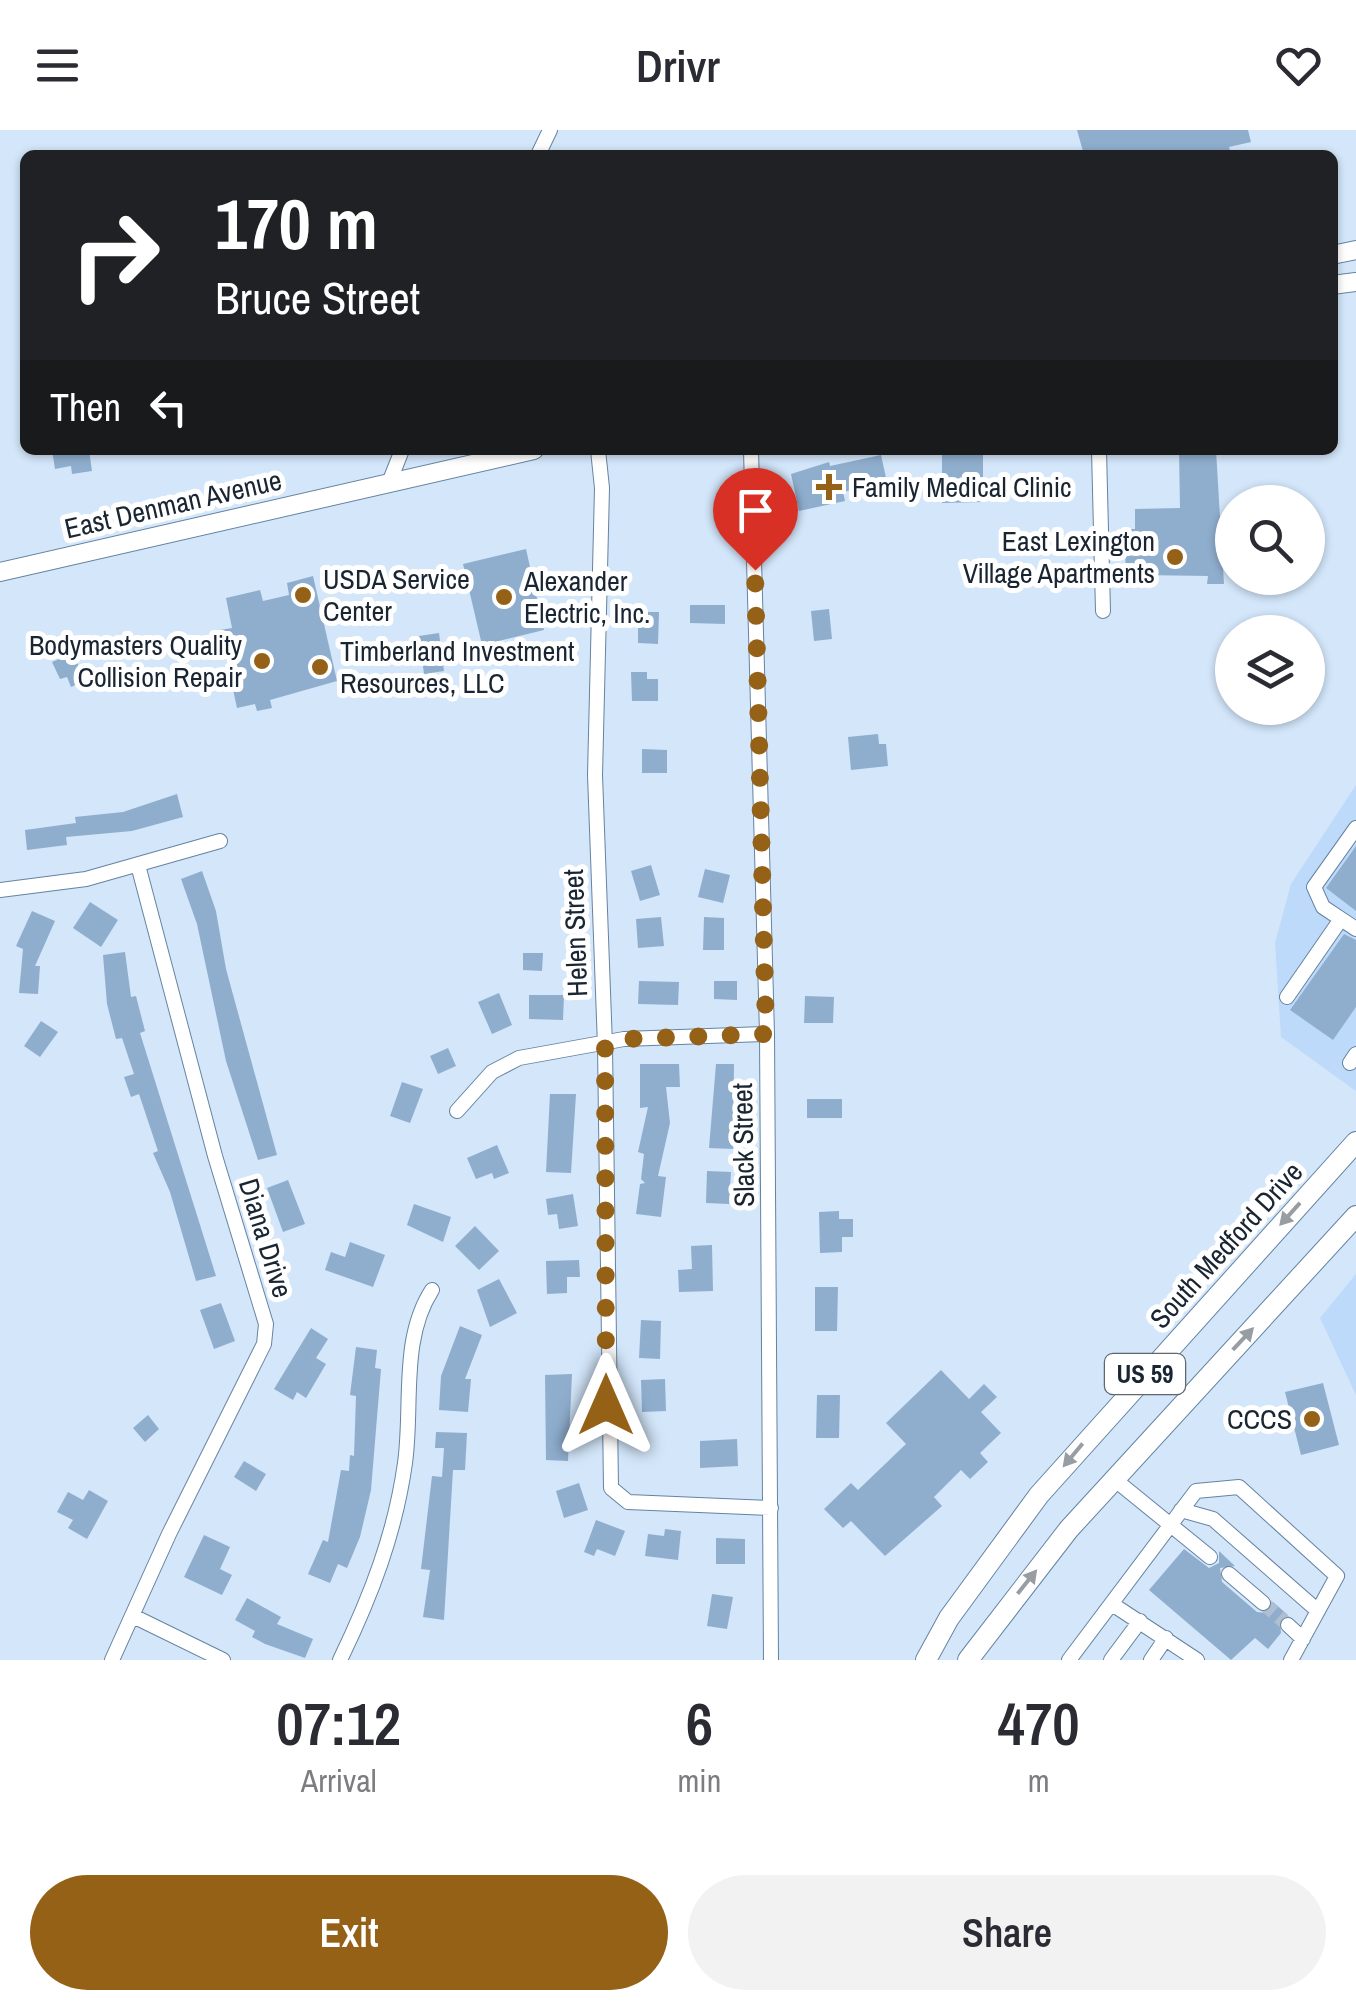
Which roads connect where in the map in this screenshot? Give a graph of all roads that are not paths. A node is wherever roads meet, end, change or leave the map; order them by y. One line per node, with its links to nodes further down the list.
1 (400, 455): 6 (street)
2 (512, 455): 6 (main road, East Denman Avenue)
3 (599, 455): 17 (street, Helen Street)
4 (751, 455): 16 (street, Slack Street)
5 (1100, 455): 8 (street)
6 (389, 483): 7 (main road, East Denman Avenue)
7 (0, 572)
8 (1103, 611)
9 (1356, 828): 13 (street)
10 (220, 841): 11 (street)
11 (138, 865): 12 (street); 30 (street, Diana Drive)
12 (0, 890)
13 (1341, 919): 14 (street); 15 (street)
14 (1356, 929)
15 (1287, 997)
16 (766, 1034): 17 (street); 23 (street, Slack Street)
17 (605, 1046): 18 (street); 23 (street, Helen Street)
18 (457, 1111)
19 (1356, 1142): 31 (highway, South Medford Drive / US 59, one-way to 31)
20 (1356, 1216): 22 (highway, US 59, one-way to 20)
21 (432, 1290): 39 (street)
22 (1114, 1480): 24 (street); 43 (highway, US 59, one-way to 22)
23 (772, 1508): 40 (street, Slack Street)
24 (1176, 1517): 25 (street); 28 (street); 29 (street); 29 (street)
25 (1210, 1557)
26 (1229, 1574): 27 (street)
27 (1263, 1603)
28 (1112, 1604): 32 (street); 44 (street)
29 (1318, 1611): 35 (street)
30 (135, 1617): 37 (street, Diana Drive); 38 (street)
31 (949, 1618): 41 (highway); 42 (highway, US 59)
32 (1140, 1622): 34 (street); 45 (street)
33 (1288, 1626): 35 (street)
34 (1166, 1638): 36 (street); 46 (street)
35 (1303, 1638): 47 (street)
36 (1189, 1658)
37 (112, 1660)
38 (223, 1660)
39 (340, 1660)
40 (771, 1660)
41 (912, 1660)
42 (926, 1660)
43 (968, 1660)
44 (1069, 1660)
45 (1111, 1660)
46 (1150, 1660)
47 (1291, 1660)

